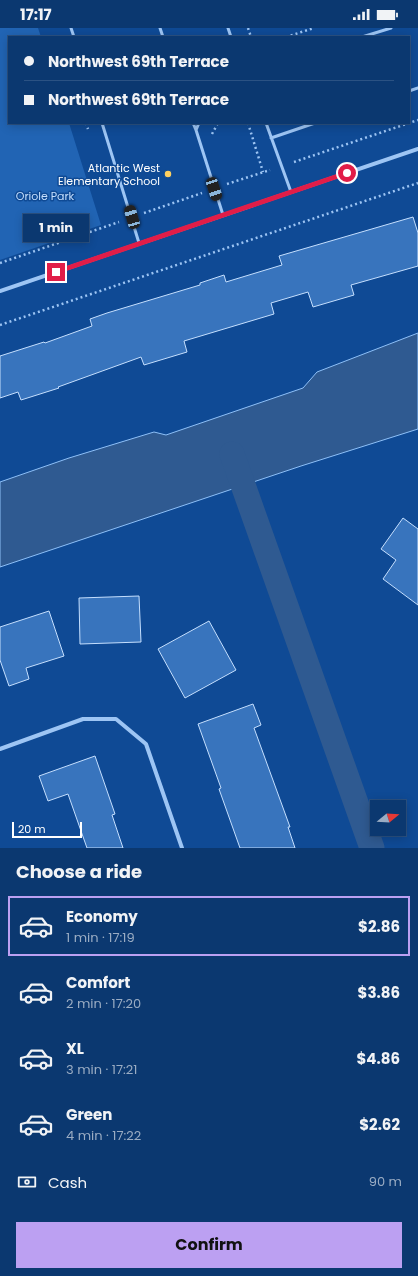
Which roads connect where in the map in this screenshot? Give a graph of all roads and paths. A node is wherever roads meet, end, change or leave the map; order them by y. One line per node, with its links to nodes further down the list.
1 (314, 28): 3 (path)
2 (391, 28): 4 (lane)
3 (289, 36)
4 (365, 36)
5 (102, 124): 18 (lane)
6 (193, 124): 11 (lane)
7 (199, 124): 11 (lane)
8 (248, 124): 14 (path)
9 (266, 124): 12 (lane)
10 (312, 124): 12 (lane)
11 (196, 130): 17 (lane)
12 (271, 138): 16 (lane)
13 (418, 149): 16 (street)
14 (263, 172)
15 (418, 183): 20 (path)
16 (291, 192): 17 (street)
17 (222, 215): 18 (street)
18 (139, 243): 19 (street)
19 (0, 291)
20 (0, 325)
21 (0, 749): 22 (street)
22 (182, 848)

